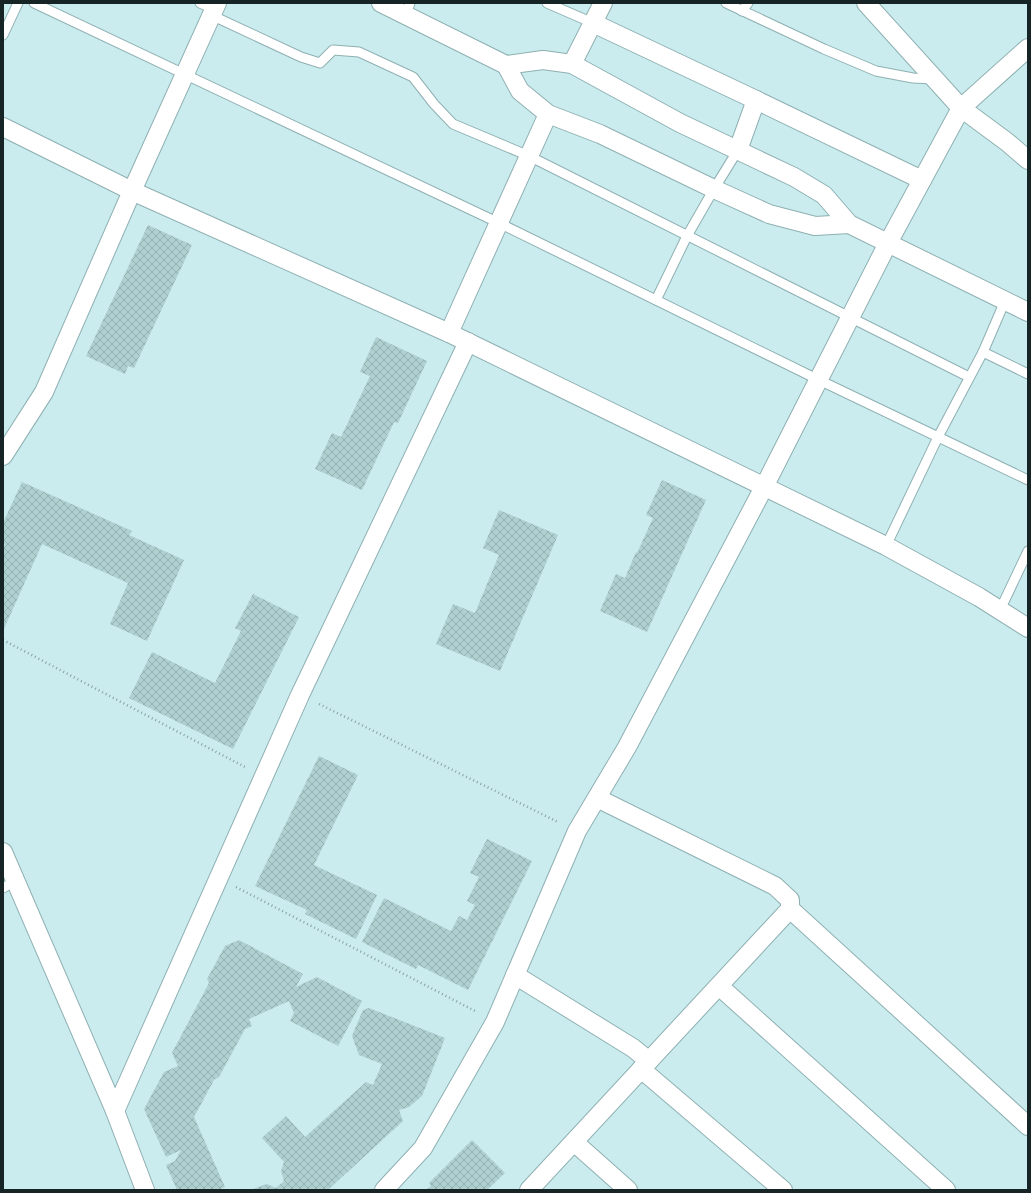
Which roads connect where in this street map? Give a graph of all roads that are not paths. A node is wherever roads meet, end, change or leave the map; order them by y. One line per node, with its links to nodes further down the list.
1 (18, 3): 13 (lane)
2 (34, 3): 17 (lane)
3 (381, 3): 10 (street)
4 (547, 3): 12 (lane)
5 (603, 3): 12 (street)
6 (726, 3): 11 (lane)
7 (748, 3): 11 (lane)
8 (866, 3): 18 (street)
9 (210, 8): 17 (street); 24 (lane)
10 (408, 9): 16 (street)
11 (742, 11): 18 (lane)
12 (593, 23): 15 (street); 19 (street)
13 (3, 35)
14 (1028, 48): 20 (street)
15 (572, 64): 16 (street); 23 (street)
16 (506, 65): 21 (street)
17 (184, 74): 28 (street); 29 (lane)
18 (935, 79): 20 (street)
19 (756, 100): 23 (street); 26 (street)
20 (961, 108): 25 (street); 26 (street)
21 (548, 114): 24 (street); 27 (street)
22 (3, 127): 28 (street)
23 (738, 150): 27 (lane); 30 (street)
24 (529, 156): 29 (street); 31 (lane)
25 (1028, 160)
26 (922, 180): 32 (street)
27 (714, 189): 30 (street); 31 (lane)
28 (132, 191): 37 (street); 44 (street)
29 (499, 223): 33 (lane); 37 (street)
30 (849, 224): 32 (street)
31 (687, 236): 33 (lane); 36 (lane)
32 (888, 243): 34 (street); 36 (street)
33 (656, 300): 42 (lane)
34 (1005, 300): 35 (street); 39 (lane)
35 (1028, 312)
36 (850, 318): 41 (lane); 42 (street)
37 (449, 333): 38 (street)
38 (468, 342): 46 (street); 58 (street)
39 (983, 352): 40 (lane); 41 (lane)
40 (1028, 374)
41 (969, 377): 43 (lane)
42 (818, 380): 43 (lane); 46 (street)
43 (938, 437): 45 (lane); 47 (lane)
44 (3, 456)
45 (1028, 480)
46 (764, 487): 47 (street); 51 (street)
47 (886, 546): 49 (street)
48 (1028, 551): 49 (lane)
49 (1000, 610): 50 (street)
50 (1028, 628)
51 (597, 798): 54 (street); 55 (street)
52 (3, 852): 53 (street)
53 (9, 885): 58 (street)
54 (790, 909): 56 (street); 59 (street)
55 (515, 975): 57 (street); 62 (street)
56 (719, 986): 57 (street); 66 (street)
57 (645, 1065): 60 (street); 65 (street)
58 (115, 1111): 61 (street)
59 (1028, 1126)
60 (574, 1142): 63 (street); 64 (street)
61 (145, 1190)
62 (384, 1190)
63 (529, 1190)
64 (628, 1190)
65 (783, 1190)
66 (946, 1190)

